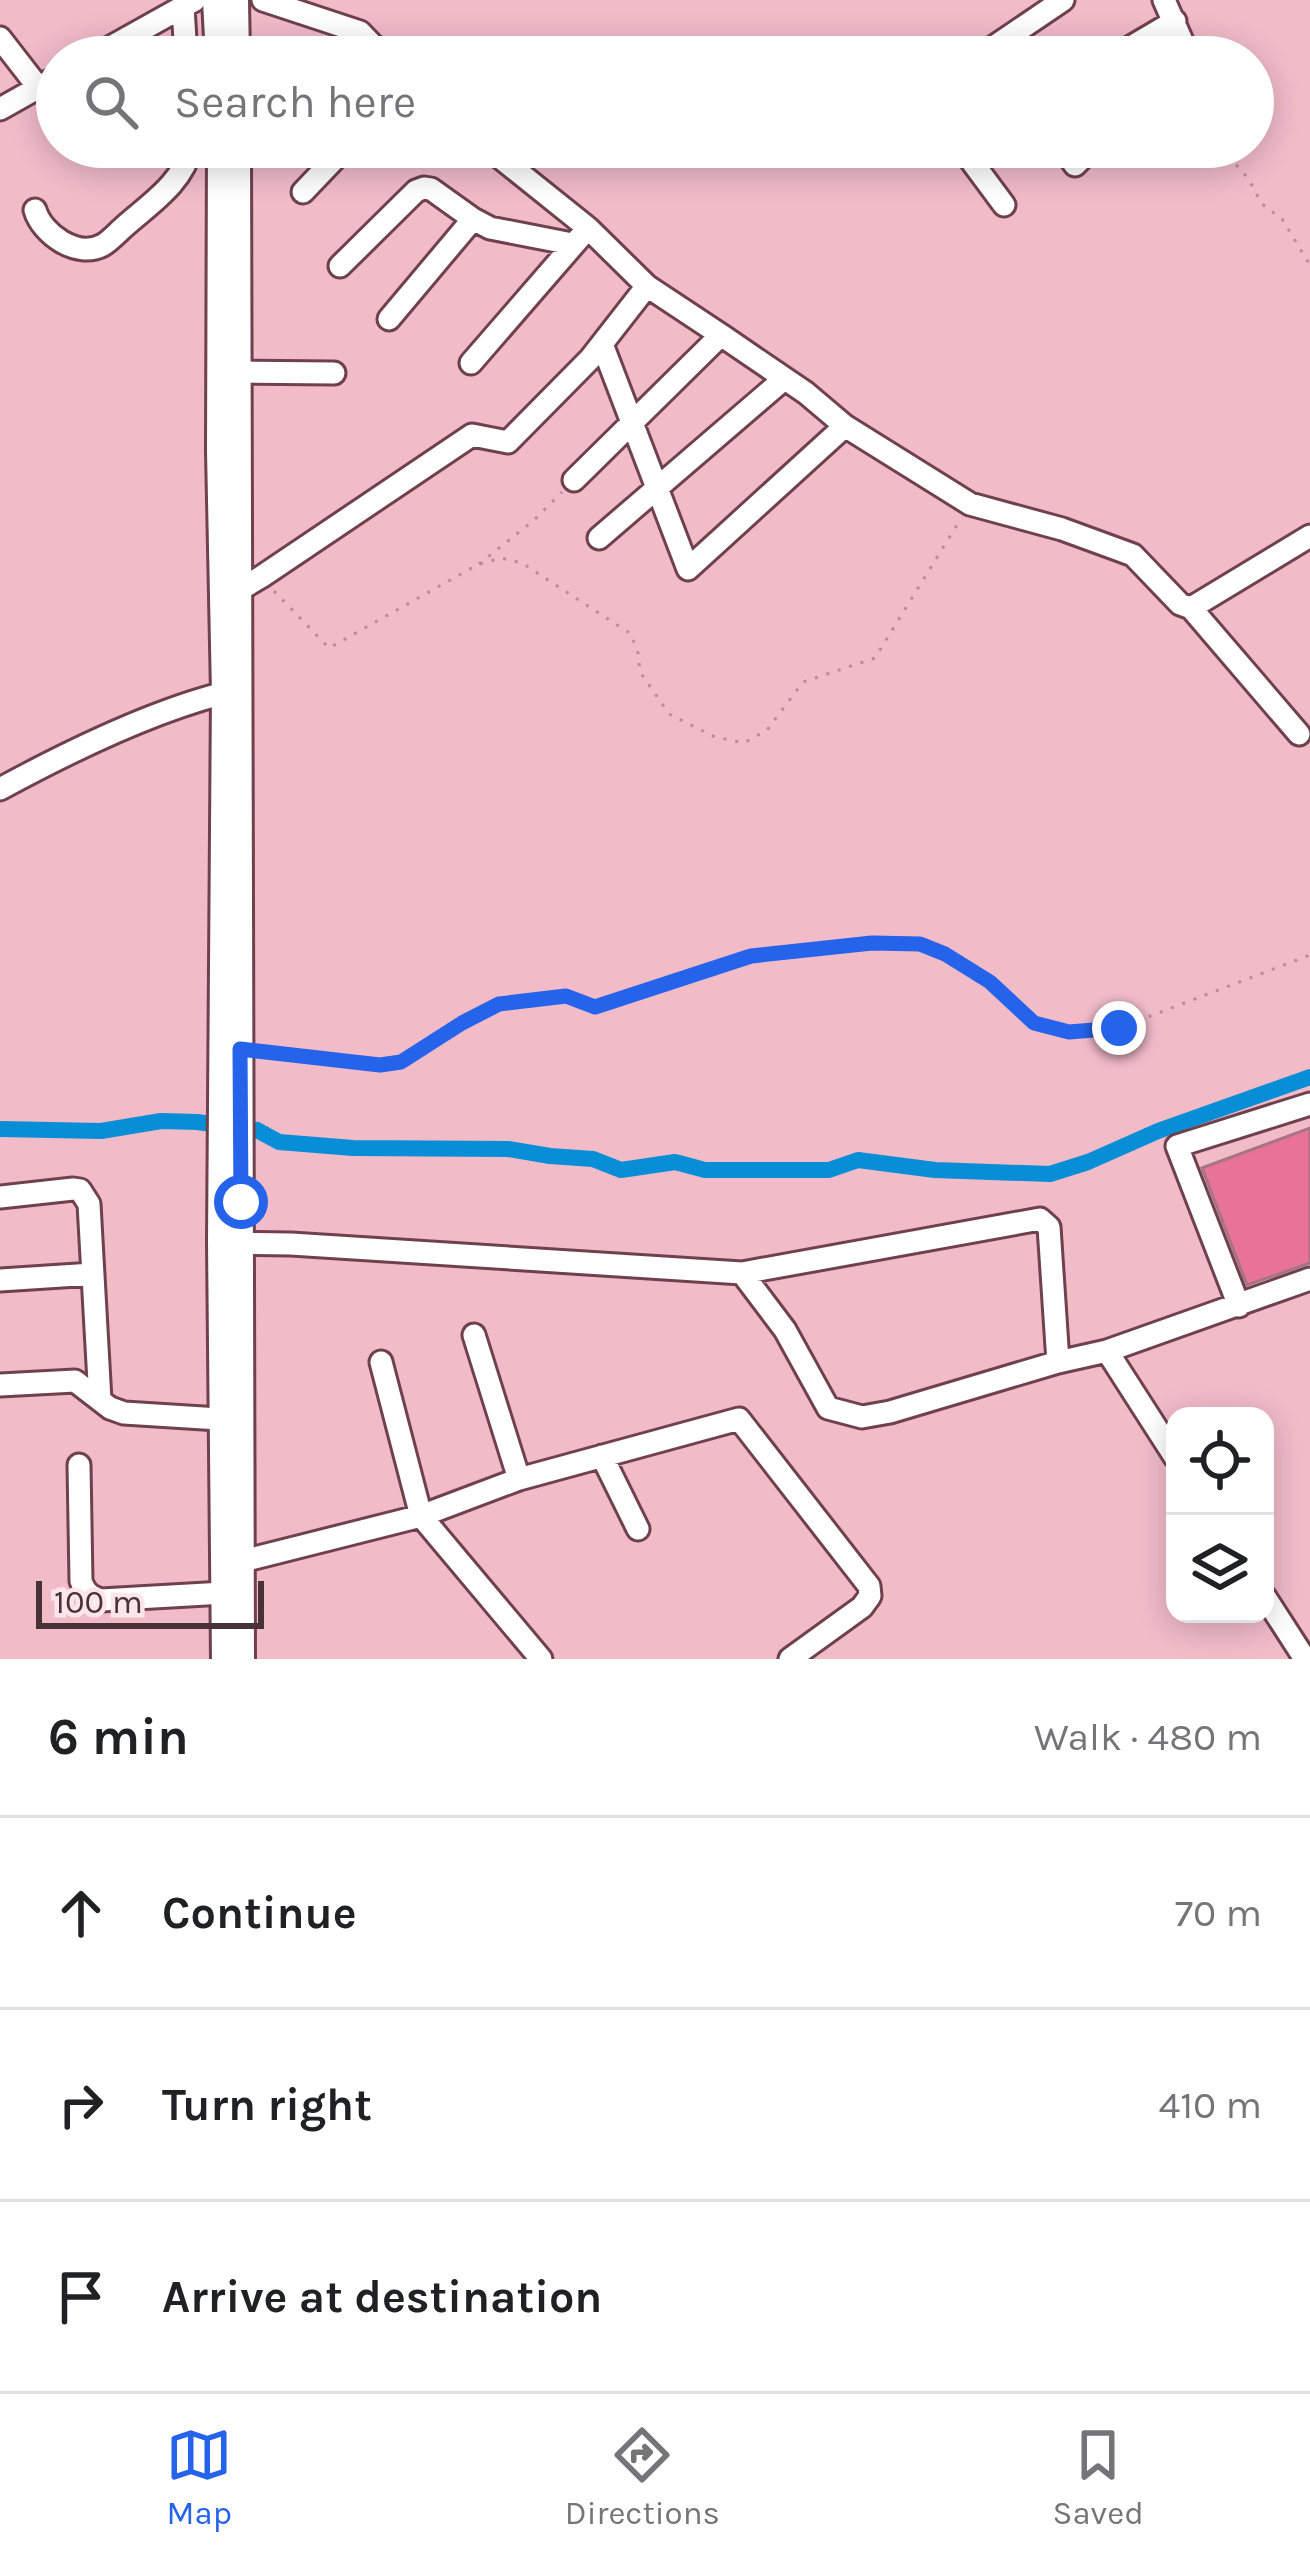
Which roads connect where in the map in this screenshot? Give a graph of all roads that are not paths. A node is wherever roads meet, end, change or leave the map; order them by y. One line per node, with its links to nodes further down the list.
1 (215, 0): 10 (main road)
2 (236, 0): 11 (main road)
3 (263, 0): 12 (street)
4 (1063, 0): 13 (street)
5 (1164, 0): 7 (street)
6 (189, 3): 8 (street); 9 (street)
7 (1175, 21): 14 (street); 15 (street)
8 (130, 36)
9 (187, 36)
10 (217, 36)
11 (237, 36)
12 (364, 36)
13 (1010, 36)
14 (1150, 36)
15 (1181, 36)
16 (0, 38): 17 (street)
17 (36, 71)
18 (36, 89): 19 (street)
19 (0, 109)
20 (184, 168): 28 (street)
21 (221, 168): 46 (main road)
22 (238, 168): 37 (main road)
23 (326, 168): 26 (street)
24 (509, 168): 30 (street)
25 (980, 168): 27 (street)
26 (303, 192)
27 (1004, 205)
28 (35, 210)
29 (472, 219): 30 (street); 31 (street); 33 (street)
30 (580, 236): 32 (street); 36 (street)
31 (340, 266)
32 (646, 286): 34 (street); 35 (street)
33 (389, 319)
34 (722, 335): 39 (street); 40 (street)
35 (602, 344): 40 (street); 46 (street)
36 (471, 363)
37 (238, 372): 38 (street); 46 (main road)
38 (334, 374)
39 (784, 379): 41 (street); 43 (street)
40 (632, 423): 42 (street); 43 (street)
41 (845, 426): 43 (street); 47 (street)
42 (574, 480)
43 (657, 487): 45 (street)
44 (1310, 536): 47 (street)
45 (599, 538)
46 (240, 586): 48 (main road)
47 (1191, 608): 49 (street)
48 (232, 691): 50 (street); 51 (main road); 51 (main road)
49 (1299, 734)
50 (0, 789)
51 (231, 1077): 54 (main road)
52 (1310, 1104): 59 (street)
53 (0, 1197): 56 (street)
54 (231, 1243): 55 (street); 66 (main road)
55 (742, 1273): 63 (street); 63 (street)
56 (93, 1274): 57 (street); 65 (street)
57 (0, 1280)
58 (1310, 1280): 59 (street)
59 (1239, 1306): 61 (street)
60 (474, 1335): 70 (street)
61 (1107, 1351): 63 (street); 67 (street)
62 (381, 1362): 71 (street)
63 (1058, 1362)
64 (0, 1385): 65 (street)
65 (100, 1400): 66 (street)
66 (231, 1420): 73 (main road)
67 (1166, 1443)
68 (602, 1456): 70 (street); 72 (street); 79 (street)
69 (79, 1465): 74 (street)
70 (518, 1479): 71 (street)
71 (421, 1516): 73 (street); 78 (street)
72 (638, 1528)
73 (233, 1563): 74 (main road); 77 (main road)
74 (224, 1593): 76 (main road)
75 (1274, 1611): 80 (street)
76 (224, 1659)
77 (242, 1659)
78 (541, 1659)
79 (790, 1659)
80 (1305, 1659)

